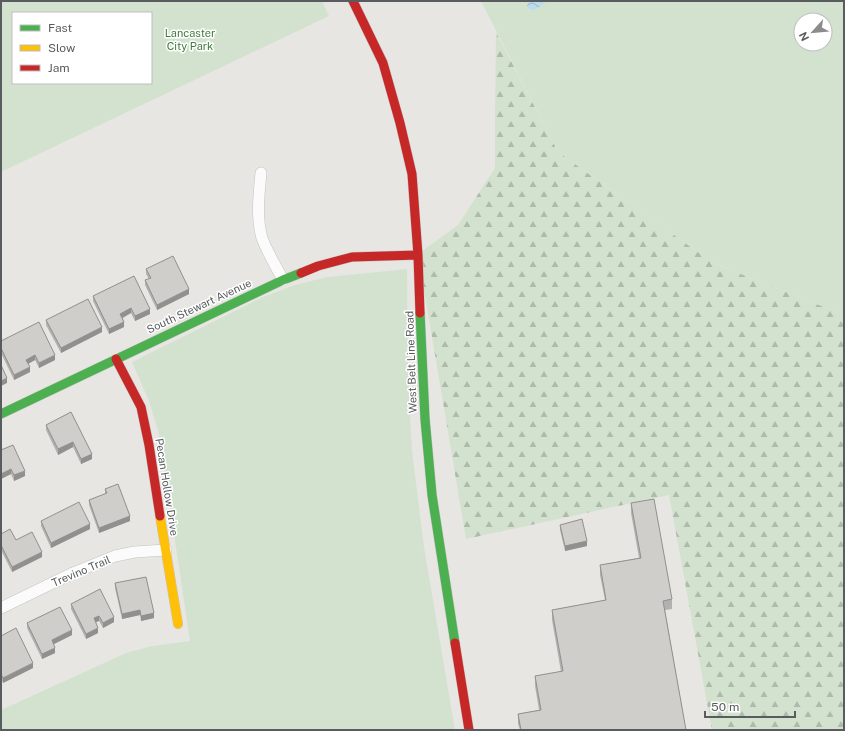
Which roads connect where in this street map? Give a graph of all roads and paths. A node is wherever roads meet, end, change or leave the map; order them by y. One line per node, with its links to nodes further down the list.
1 (353, 1): 3 (main road, West Belt Line Road)
2 (261, 173): 4 (street)
3 (418, 255): 4 (main road, South Stewart Avenue); 10 (main road, West Belt Line Road)
4 (283, 280): 5 (main road, South Stewart Avenue)
5 (116, 359): 6 (main road, South Stewart Avenue); 7 (main road, Pecan Hollow Drive)
6 (1, 414)
7 (166, 550): 8 (street, Trevino Trail); 9 (main road, Pecan Hollow Drive)
8 (1, 608)
9 (178, 624)
10 (469, 730)

